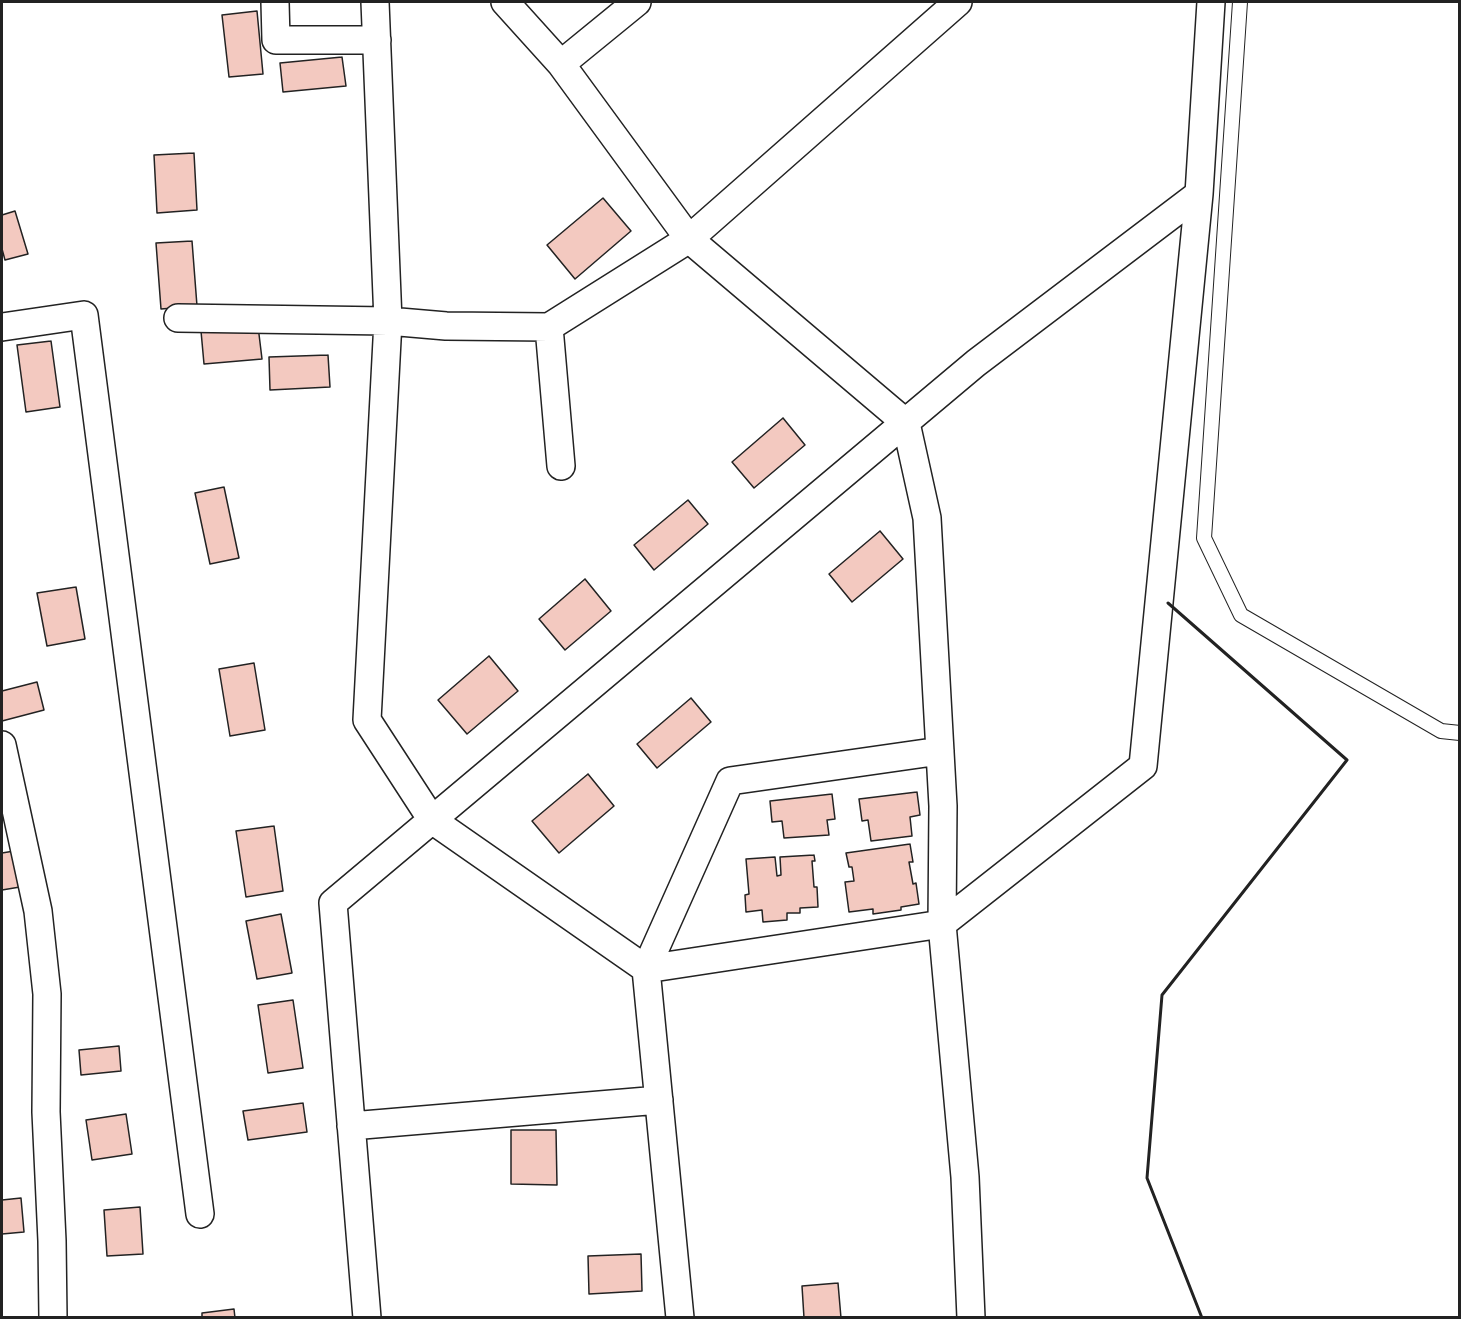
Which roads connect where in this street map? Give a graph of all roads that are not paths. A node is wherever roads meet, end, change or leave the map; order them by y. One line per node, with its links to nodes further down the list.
1 (275, 2): 8 (street)
2 (375, 2): 8 (street)
3 (505, 2): 9 (street)
4 (637, 2): 9 (street)
5 (958, 2): 11 (street)
6 (1211, 2): 10 (street)
7 (1239, 2): 18 (lane)
8 (377, 40): 13 (street)
9 (561, 64): 11 (street)
10 (1199, 194): 16 (street); 22 (street)
11 (689, 239): 15 (street); 16 (street)
12 (178, 318): 13 (street)
13 (388, 321): 15 (street); 21 (street)
14 (2, 327): 26 (street)
15 (549, 327): 17 (street)
16 (906, 423): 20 (street); 21 (street)
17 (561, 466)
18 (1460, 733)
19 (2, 746): 27 (street)
20 (940, 751): 22 (street); 23 (street)
21 (432, 820): 23 (street); 25 (street)
22 (942, 924): 23 (street); 30 (street)
23 (646, 969): 24 (street)
24 (659, 1100): 25 (street); 29 (street)
25 (351, 1126): 28 (street)
26 (200, 1214)
27 (53, 1317)
28 (367, 1317)
29 (680, 1317)
30 (971, 1317)

